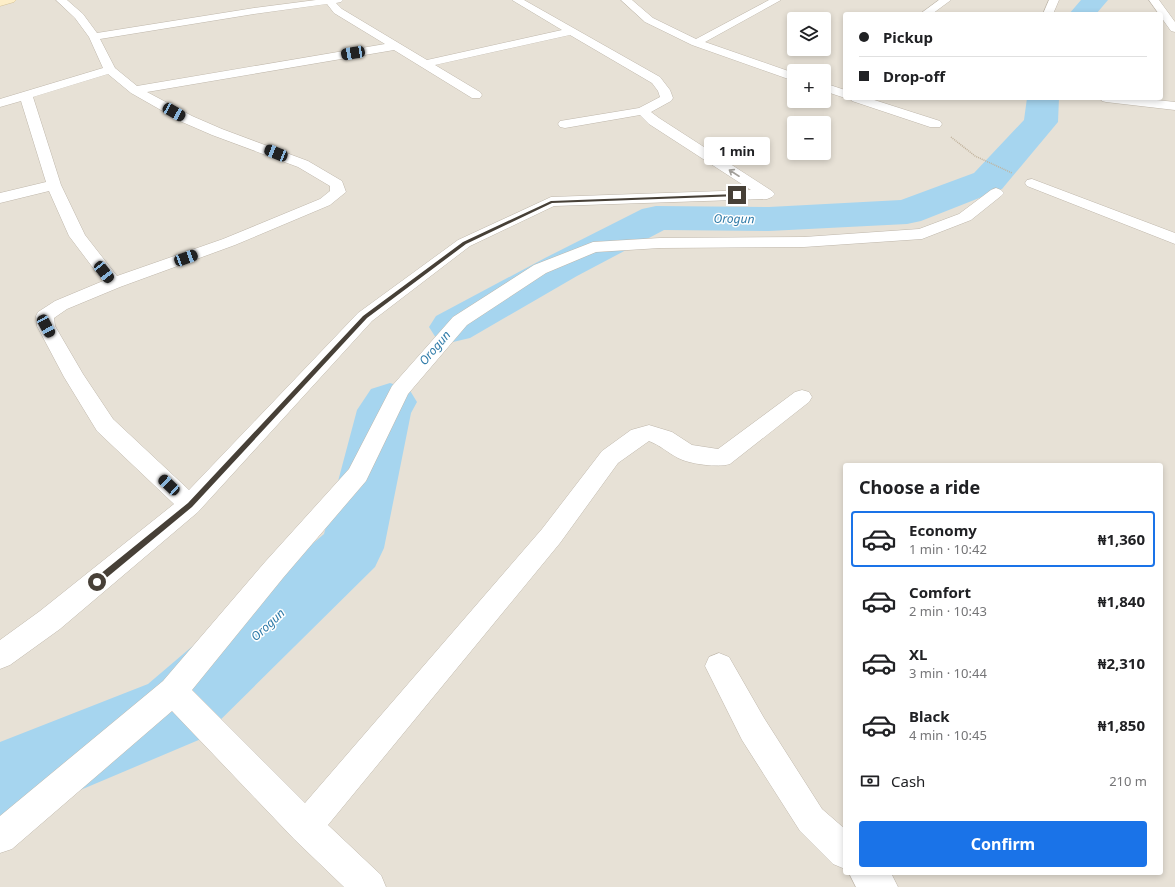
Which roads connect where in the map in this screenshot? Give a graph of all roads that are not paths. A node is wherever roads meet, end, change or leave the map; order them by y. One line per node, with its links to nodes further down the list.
1 (11, 0): 11 (main road)
2 (61, 0): 18 (street)
3 (334, 0): 10 (street); 20 (street)
4 (517, 0): 17 (street)
5 (626, 0): 19 (street)
6 (776, 0): 19 (street)
7 (946, 0): 12 (street)
8 (1054, 0): 13 (street)
9 (1154, 0): 14 (street)
10 (308, 2): 18 (street)
11 (0, 3)
12 (928, 12)
13 (1049, 12)
14 (1163, 12)
15 (1163, 12): 16 (street)
16 (1175, 29)
17 (572, 31): 21 (street); 35 (street)
18 (94, 37): 22 (street)
19 (696, 43): 23 (street)
20 (396, 46): 21 (street); 26 (street)
21 (424, 64): 30 (street)
22 (110, 70): 26 (street); 29 (street)
23 (787, 75)
24 (843, 81): 25 (street)
25 (831, 87)
26 (135, 90): 43 (street)
27 (831, 90): 28 (street)
28 (843, 93)
29 (26, 96): 33 (street); 39 (street)
30 (476, 96)
31 (862, 100): 37 (street)
32 (1123, 100): 34 (street)
33 (0, 103)
34 (1175, 106)
35 (643, 111): 36 (street); 45 (street, one-way to 35)
36 (565, 124)
37 (935, 124)
38 (1032, 183): 42 (street)
39 (54, 185): 41 (street); 43 (street)
40 (996, 193): 48 (street)
41 (0, 198)
42 (1175, 240)
43 (114, 283): 45 (street)
44 (802, 397): 49 (street)
45 (190, 505): 46 (street)
46 (0, 656)
47 (719, 666): 51 (street)
48 (173, 691): 49 (street); 50 (street)
49 (306, 827): 53 (street)
50 (0, 837)
51 (843, 850)
52 (868, 875): 54 (street)
53 (369, 887)
54 (881, 887)

